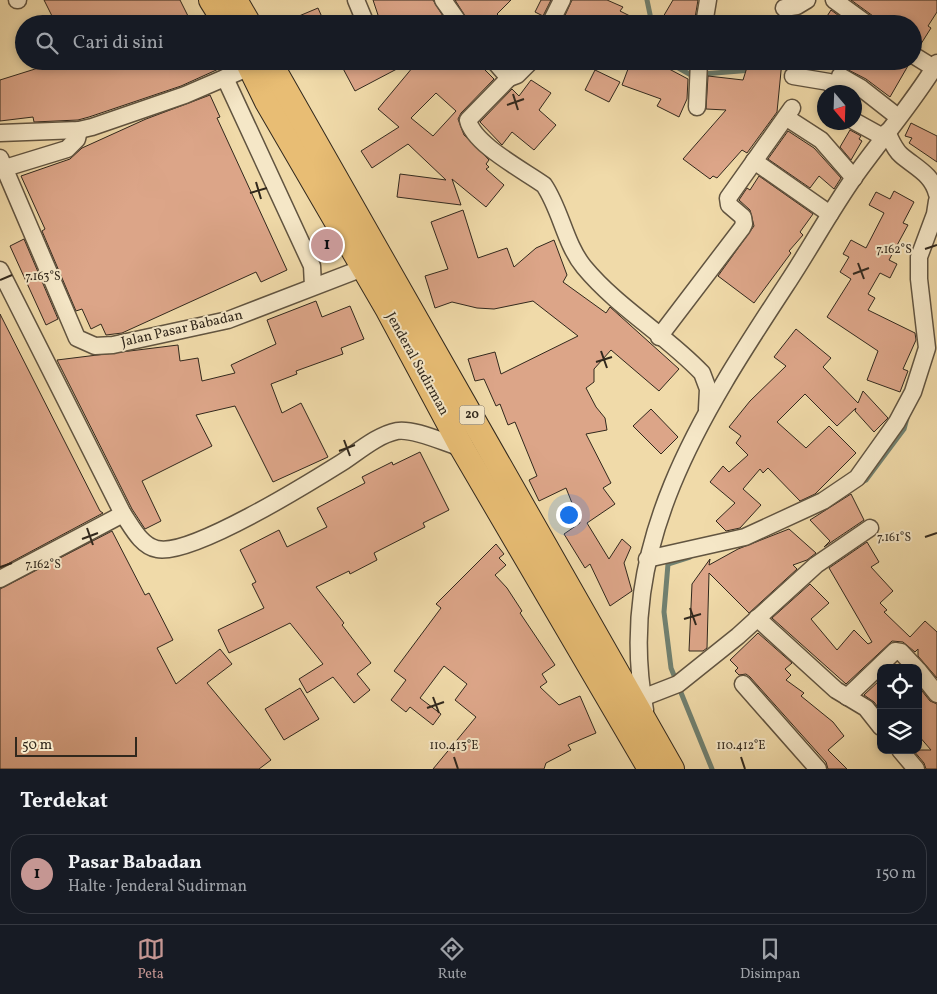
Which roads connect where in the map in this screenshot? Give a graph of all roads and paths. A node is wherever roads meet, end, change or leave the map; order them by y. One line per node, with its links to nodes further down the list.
1 (211, 0): 10 (highway)
2 (235, 0): 11 (highway)
3 (356, 0): 12 (street)
4 (562, 0): 14 (street)
5 (708, 0): 15 (street)
6 (807, 0): 9 (street)
7 (834, 0): 16 (street)
8 (445, 1): 13 (street)
9 (784, 8)
10 (220, 15)
11 (244, 15)
12 (362, 15)
13 (454, 15)
14 (554, 15)
15 (706, 15)
16 (855, 15)
17 (922, 63): 24 (street)
18 (241, 70): 27 (street)
19 (258, 70): 42 (highway, Jenderal Sudirman / 20)
20 (260, 70): 47 (highway, Jenderal Sudirman / 20)
21 (502, 70): 28 (street)
22 (522, 70): 28 (street)
23 (699, 70): 30 (street)
24 (933, 75): 31 (street)
25 (793, 76): 29 (street)
26 (840, 76): 31 (street)
27 (224, 78): 33 (street); 44 (street)
28 (509, 78): 45 (street)
29 (832, 85)
30 (697, 108)
31 (898, 117): 35 (street)
32 (862, 124): 35 (street)
33 (80, 130): 34 (street); 37 (street)
34 (0, 133)
35 (885, 134): 38 (street); 39 (street)
36 (754, 161): 38 (street); 41 (street); 45 (street)
37 (2, 163): 44 (street, Jalan Pasar Babadan)
38 (854, 178): 41 (street)
39 (937, 194)
40 (937, 201): 51 (street)
41 (830, 214): 46 (street)
42 (363, 268): 44 (street, Jalan Pasar Babadan); 48 (highway, Jenderal Sudirman / 20)
43 (0, 270): 49 (street)
44 (312, 286)
45 (660, 336): 46 (street)
46 (706, 411): 51 (street)
47 (484, 435): 48 (street); 62 (highway, Jenderal Sudirman / 20)
48 (462, 448): 49 (street); 65 (highway, Jenderal Sudirman / 20)
49 (123, 514): 52 (street)
50 (870, 528): 53 (street)
51 (647, 559): 61 (street)
52 (0, 579)
53 (757, 618): 60 (street); 61 (street)
54 (882, 664): 55 (street)
55 (912, 664)
56 (877, 669): 60 (street)
57 (922, 675): 59 (street)
58 (743, 684): 67 (street)
59 (937, 694)
60 (848, 697): 63 (street)
61 (642, 698): 62 (street)
62 (647, 722): 66 (highway, Jenderal Sudirman / 20)
63 (877, 722)
64 (903, 754): 68 (street)
65 (650, 769)
66 (672, 769)
67 (818, 769)
68 (916, 769)

